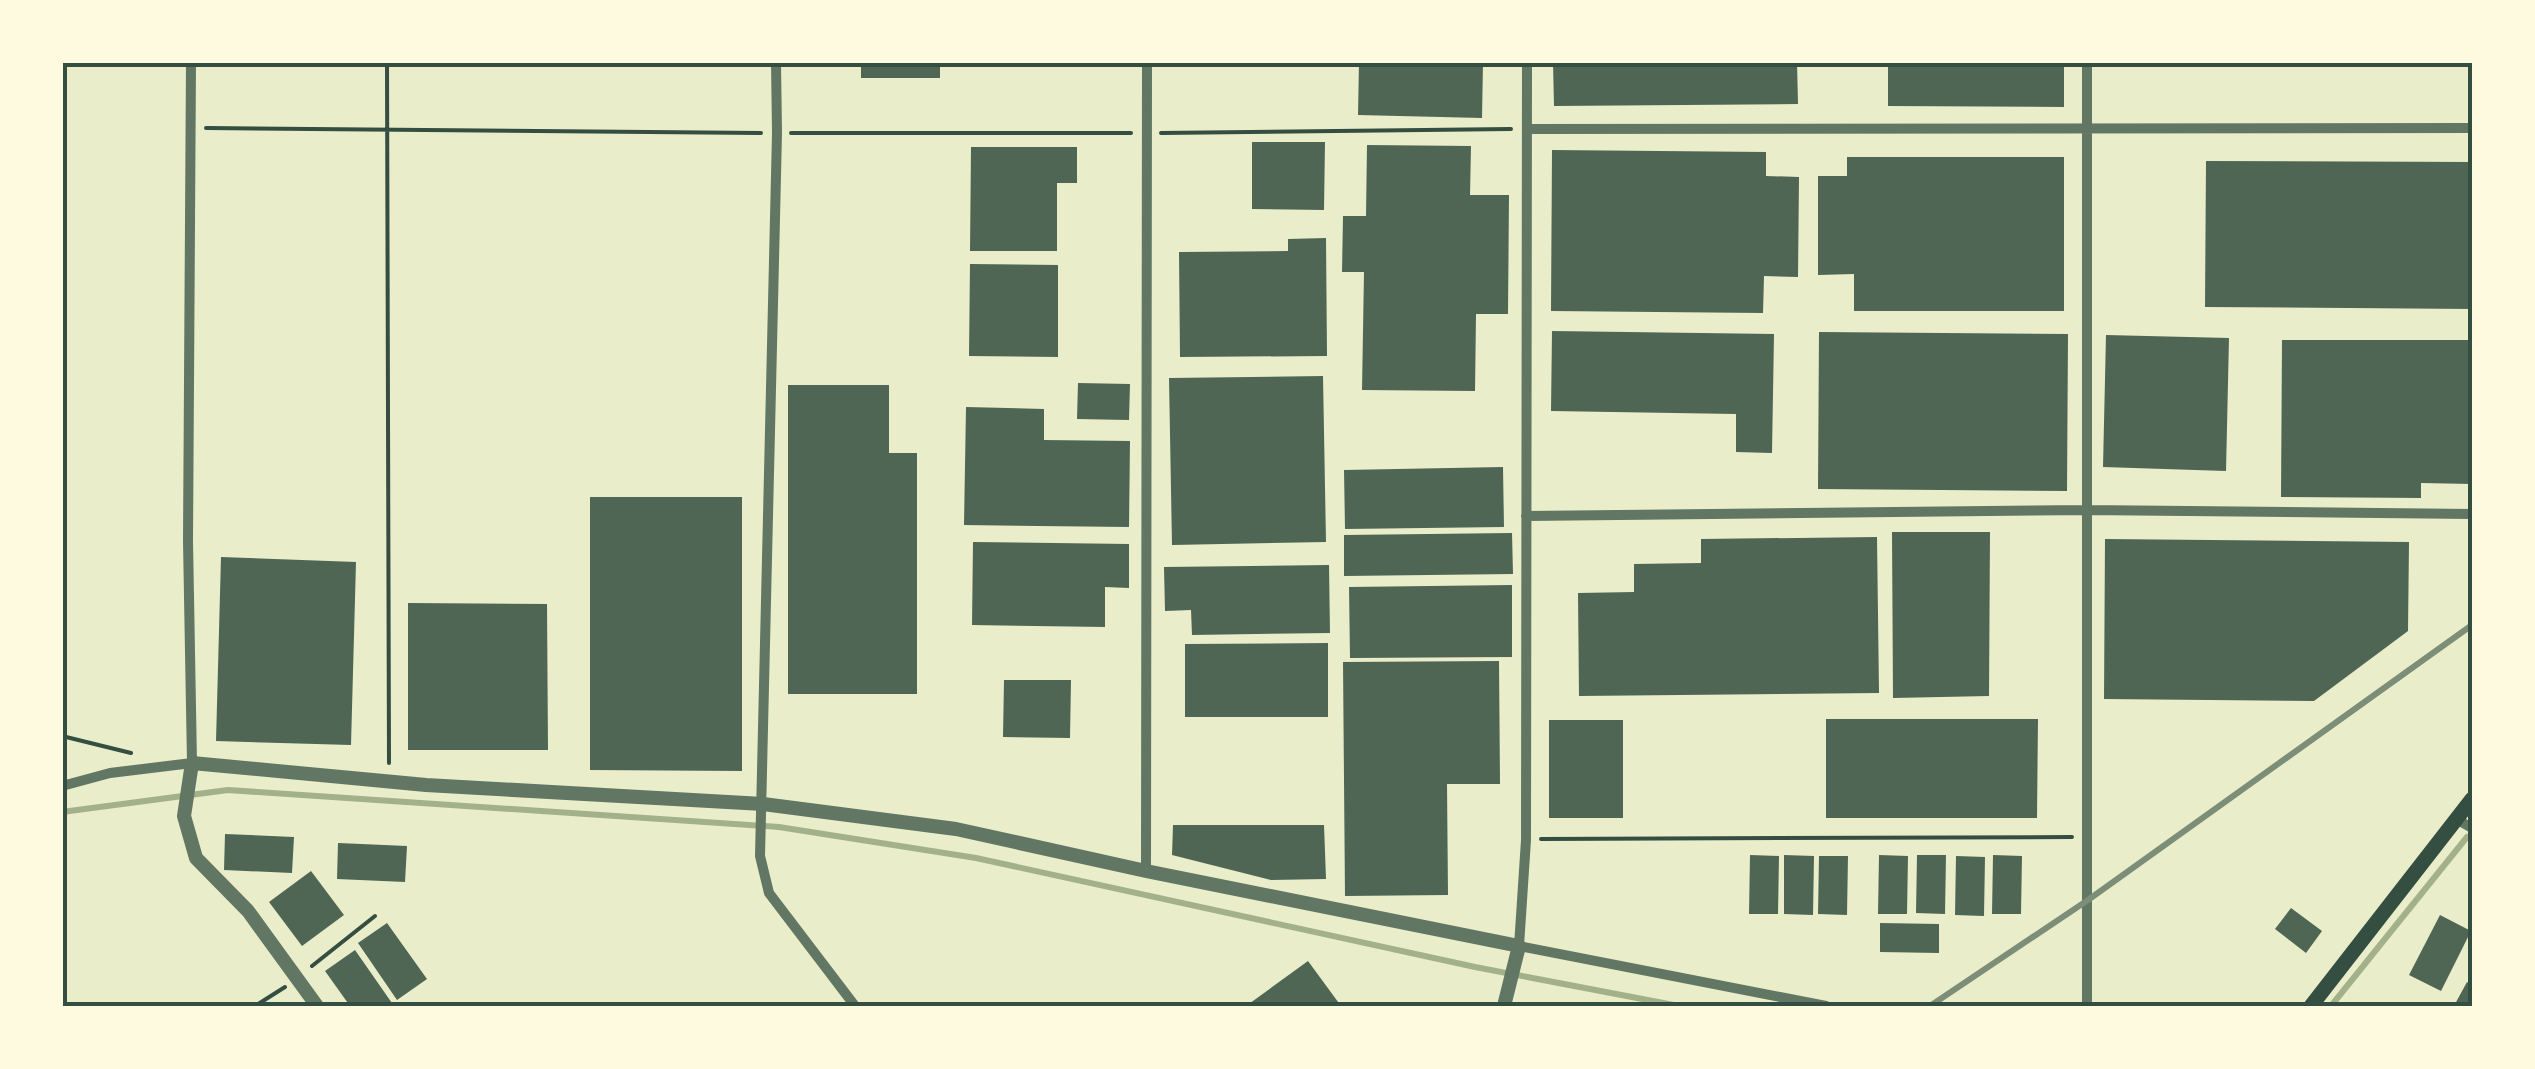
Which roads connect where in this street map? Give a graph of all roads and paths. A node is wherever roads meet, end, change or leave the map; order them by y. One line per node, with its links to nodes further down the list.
1 (191, 62): 7 (street)
2 (387, 62): 11 (path)
3 (776, 62): 12 (street)
4 (1146, 62): 27 (street)
5 (1527, 62): 10 (street)
6 (2088, 62): 8 (street)
7 (191, 128): 11 (path); 18 (street)
8 (2087, 128): 9 (street); 10 (street); 13 (street)
9 (2472, 128)
10 (1527, 129): 15 (street)
11 (387, 130): 12 (path); 19 (path)
12 (777, 133): 22 (street)
13 (2086, 510): 14 (street); 15 (street); 25 (street)
14 (2472, 514)
15 (1526, 516): 26 (street)
16 (62, 736): 17 (path)
17 (134, 754)
18 (192, 763): 19 (street); 20 (street); 30 (street)
19 (389, 781): 22 (street)
20 (62, 786)
21 (2472, 799): 23 (main road)
22 (763, 804): 27 (street); 33 (street)
23 (2456, 819): 24 (street); 37 (main road)
24 (2472, 828)
25 (2087, 837): 26 (path); 36 (street)
26 (1526, 840): 29 (street)
27 (1146, 872): 29 (street)
28 (375, 916): 30 (path)
29 (1519, 946): 34 (street); 35 (street)
30 (296, 978): 31 (path); 32 (street)
31 (256, 1006)
32 (317, 1006)
33 (855, 1006)
34 (1504, 1006)
35 (1826, 1006)
36 (2087, 1006)
37 (2312, 1006)

